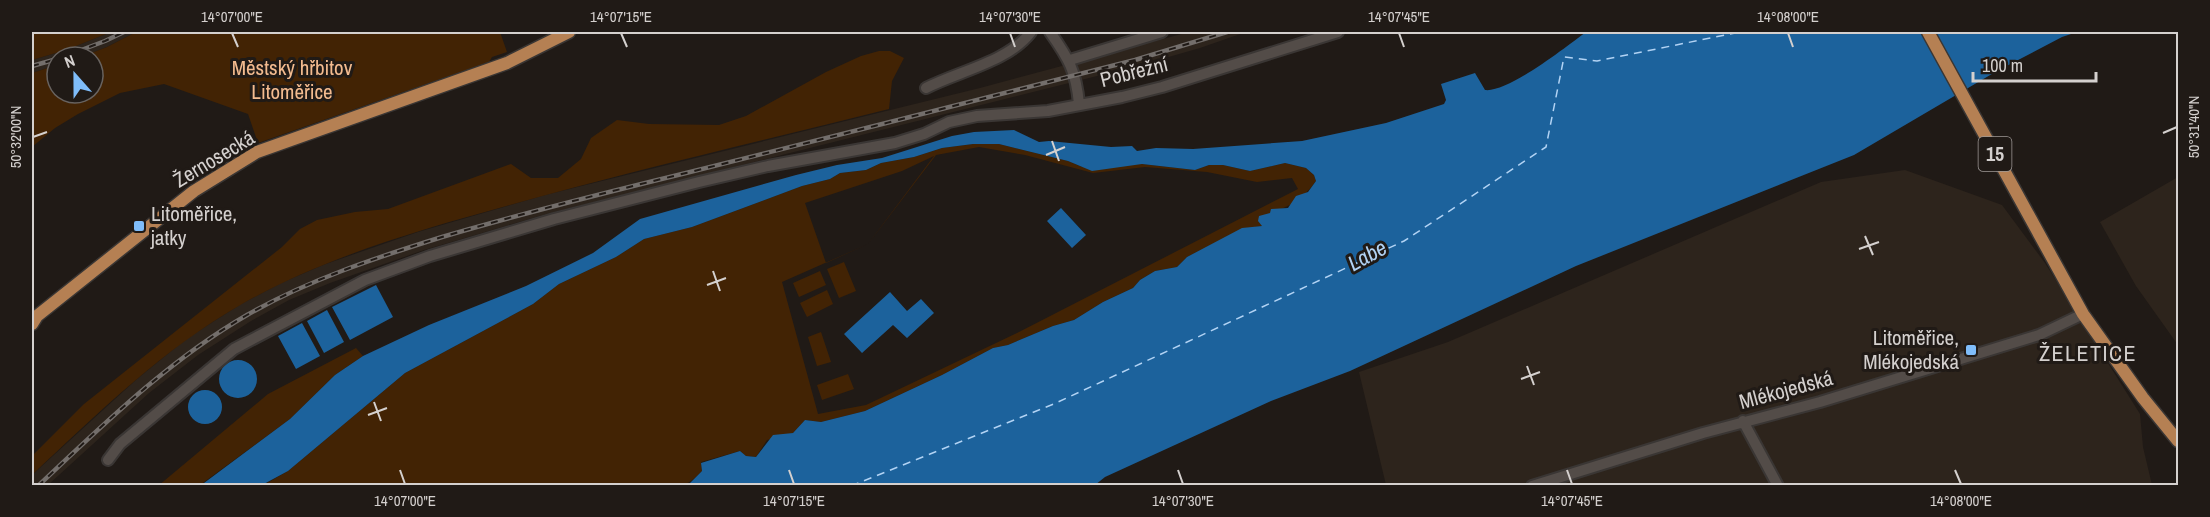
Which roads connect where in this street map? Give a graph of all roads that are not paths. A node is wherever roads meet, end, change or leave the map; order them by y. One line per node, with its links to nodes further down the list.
1 (570, 32): 11 (main road, Žernosecká)
2 (1031, 32): 8 (street)
3 (1050, 32): 7 (street)
4 (1162, 32): 7 (street)
5 (1338, 32): 9 (street, Pobřežní)
6 (1928, 32): 10 (main road, 15)
7 (1070, 60): 9 (street)
8 (926, 88)
9 (1079, 104): 14 (street, Pobřežní)
10 (2083, 314): 12 (street, Mlékojedská); 13 (main road, 15)
11 (32, 324)
12 (1743, 422): 15 (street, Mlékojedská); 16 (street)
13 (2178, 441)
14 (108, 460)
15 (1532, 486)
16 (1778, 486)

